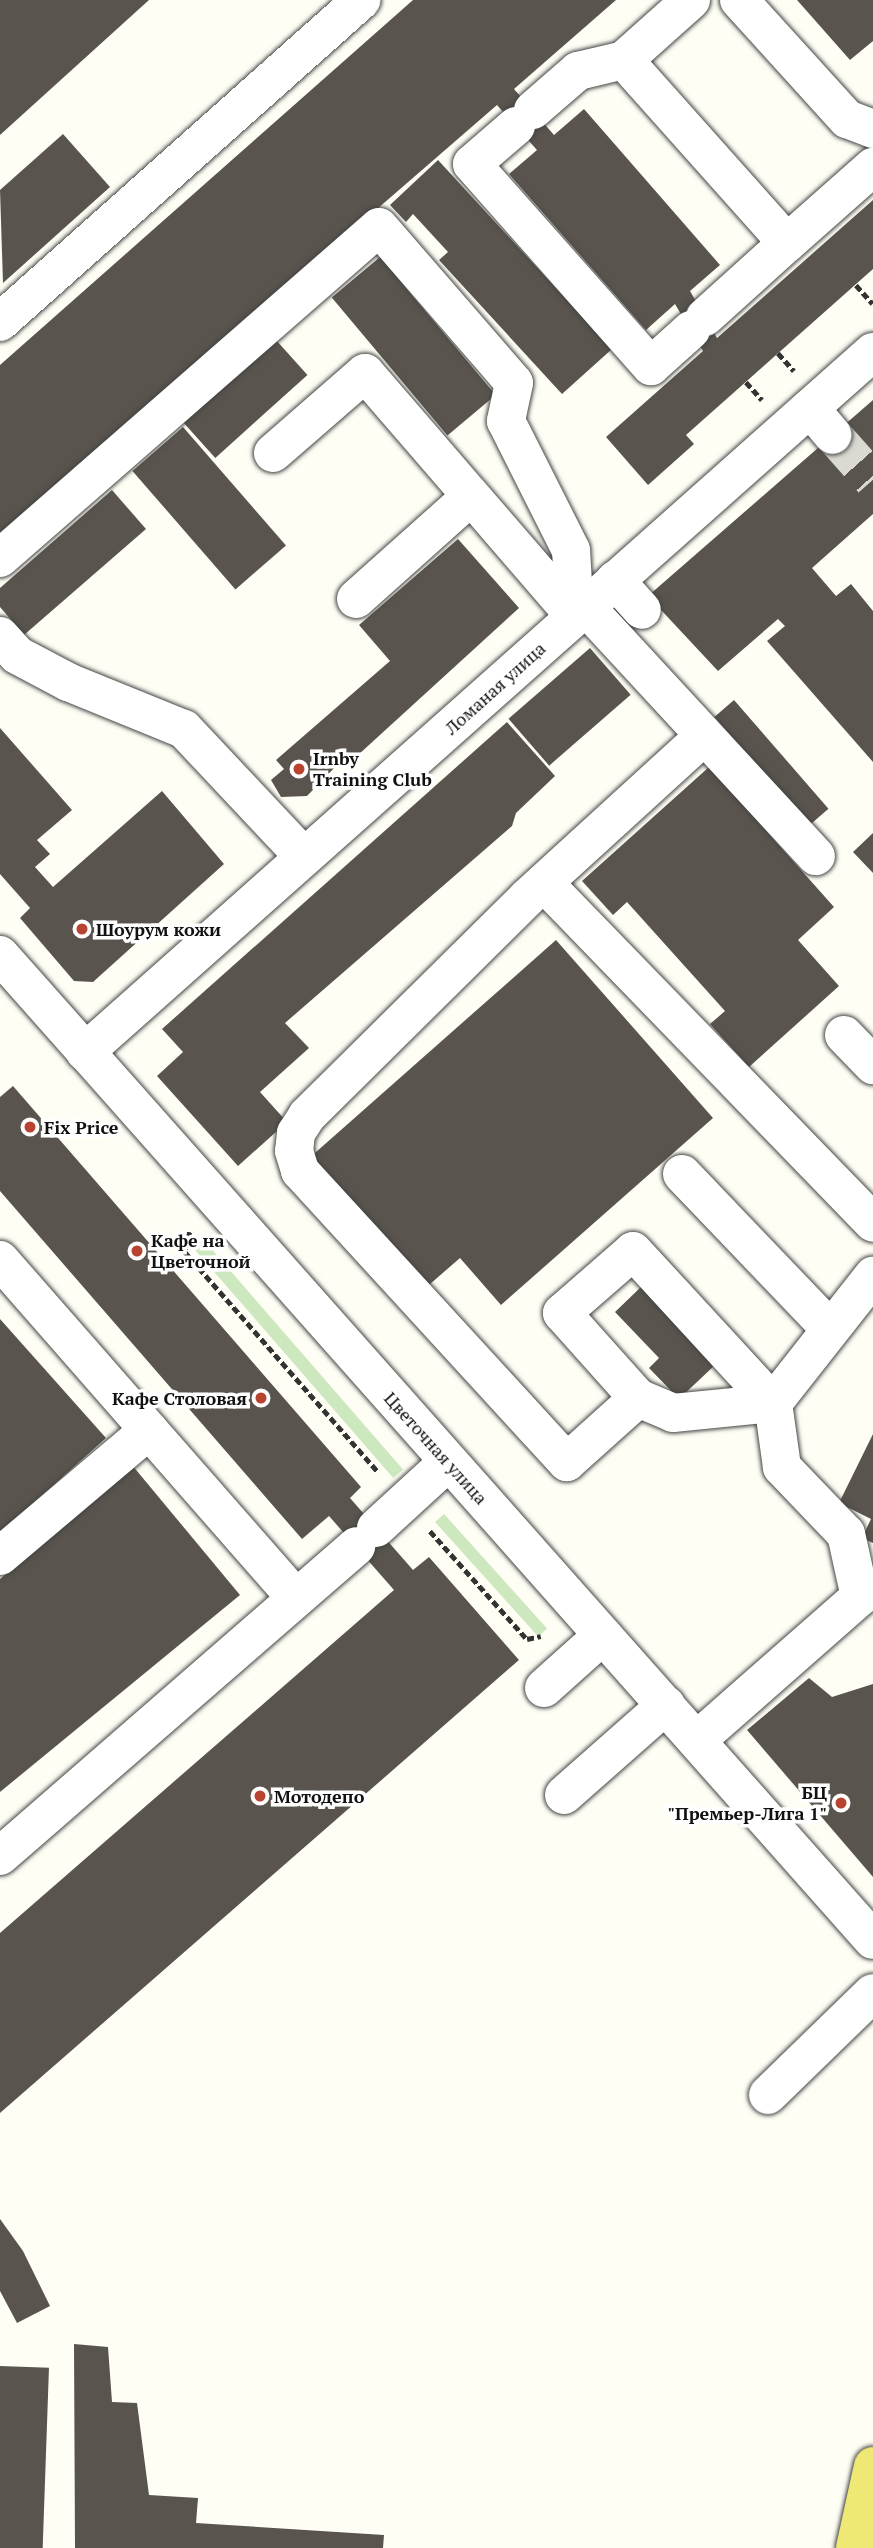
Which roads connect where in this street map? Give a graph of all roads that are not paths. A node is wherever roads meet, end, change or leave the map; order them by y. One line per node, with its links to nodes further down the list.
1 (362, 0): 8 (street)
2 (691, 0): 4 (street)
3 (739, 0): 5 (street)
4 (624, 60): 7 (street); 7 (street)
5 (873, 129)
6 (873, 167): 7 (street)
7 (787, 243)
8 (0, 322)
9 (873, 352): 13 (street, Ломаная улица)
10 (273, 453): 11 (street)
11 (471, 496): 14 (street); 16 (street)
12 (0, 558): 16 (street)
13 (615, 580): 15 (street); 16 (street, Ломаная улица)
14 (356, 599)
15 (642, 610)
16 (580, 611): 18 (street); 20 (street, Ломаная улица)
17 (0, 636): 20 (street)
18 (702, 738): 19 (street); 21 (street)
19 (816, 856)
20 (304, 857): 24 (street, Ломаная улица)
21 (544, 883): 27 (street); 31 (street)
22 (0, 955): 24 (street, Цветочная улица)
23 (844, 1035): 25 (street)
24 (85, 1052): 34 (street, Цветочная улица)
25 (873, 1065)
26 (682, 1174): 30 (street)
27 (873, 1223)
28 (0, 1260): 33 (street)
29 (873, 1276): 30 (street)
30 (830, 1329): 32 (street)
31 (638, 1398): 32 (street); 32 (street)
32 (773, 1403): 40 (street)
33 (149, 1430): 35 (street); 36 (street)
34 (448, 1462): 36 (street); 37 (street, Цветочная улица)
35 (0, 1556)
36 (296, 1598): 42 (street)
37 (603, 1635): 38 (street); 39 (street, Цветочная улица)
38 (544, 1688)
39 (666, 1705): 40 (street, Цветочная улица); 41 (street)
40 (697, 1740): 43 (street, Цветочная улица)
41 (564, 1794)
42 (0, 1856)
43 (873, 1940)
44 (873, 1993): 45 (street)
45 (768, 2095)
46 (873, 2466): 47 (main road)
47 (855, 2548)

